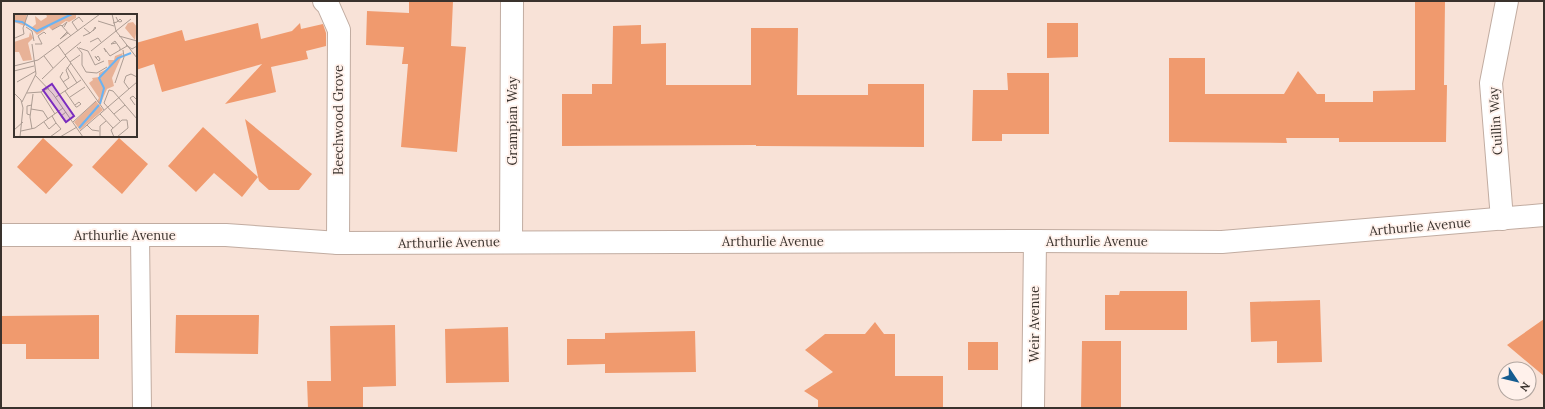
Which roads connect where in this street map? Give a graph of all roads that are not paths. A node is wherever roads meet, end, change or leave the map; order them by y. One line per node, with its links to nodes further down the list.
1 (324, 1): 10 (street, Beechwood Grove)
2 (512, 1): 9 (street, Grampian Way)
3 (1507, 1): 5 (street, Cuillin Way)
4 (1544, 215): 5 (street, Arthurlie Avenue)
5 (1502, 219): 8 (street, Arthurlie Avenue)
6 (1, 235): 7 (street, Arthurlie Avenue)
7 (140, 235): 10 (street, Arthurlie Avenue); 11 (lane)
8 (1034, 241): 9 (street, Arthurlie Avenue); 12 (street, Weir Avenue)
9 (511, 242): 10 (street, Arthurlie Avenue)
10 (338, 243)
11 (142, 408)
12 (1033, 408)

